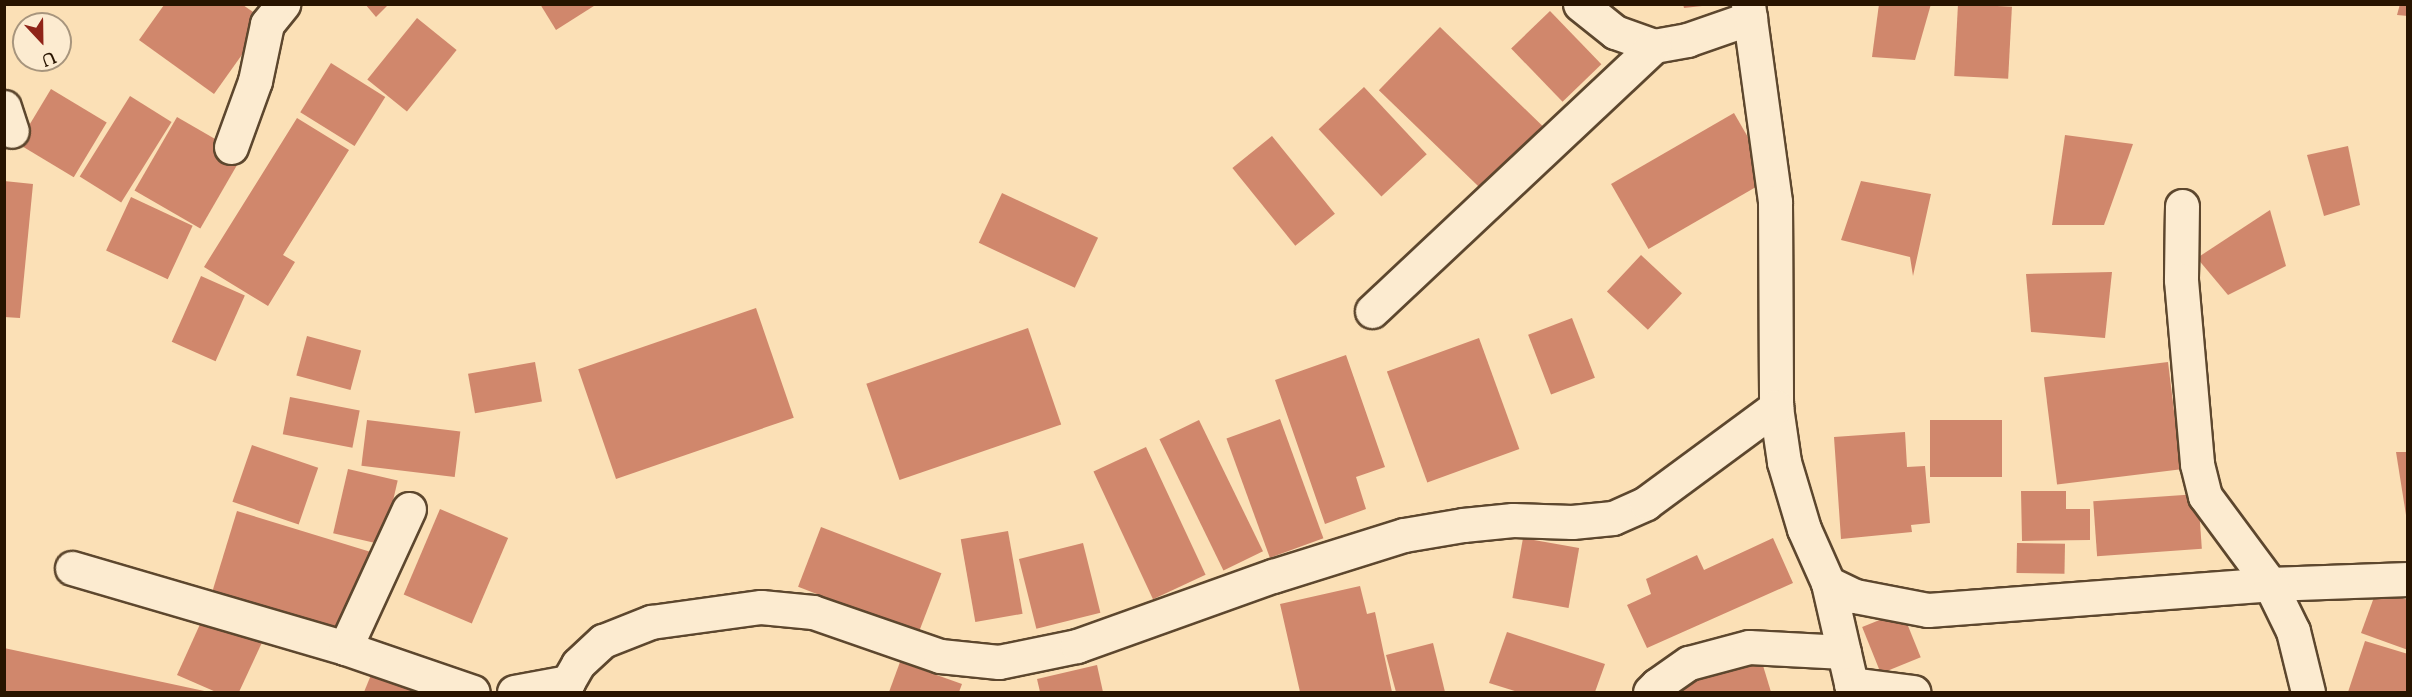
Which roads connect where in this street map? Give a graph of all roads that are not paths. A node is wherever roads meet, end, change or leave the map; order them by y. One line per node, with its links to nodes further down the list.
1 (283, 4): 5 (street)
2 (1580, 4): 4 (street)
3 (1749, 11): 4 (street); 8 (street)
4 (1654, 46): 7 (street)
5 (231, 147)
6 (2182, 206): 13 (street)
7 (1372, 311)
8 (1776, 407): 12 (street); 16 (street)
9 (409, 508): 14 (street)
10 (72, 568): 14 (street)
11 (2408, 579): 13 (street)
12 (1828, 583): 13 (street); 15 (street)
13 (2270, 584): 22 (street)
14 (345, 648): 18 (street)
15 (1844, 652): 17 (street); 20 (street)
16 (565, 687): 19 (street)
17 (1852, 688): 21 (street)
18 (473, 693)
19 (514, 693)
20 (1650, 693)
21 (1912, 693)
22 (2308, 693)

